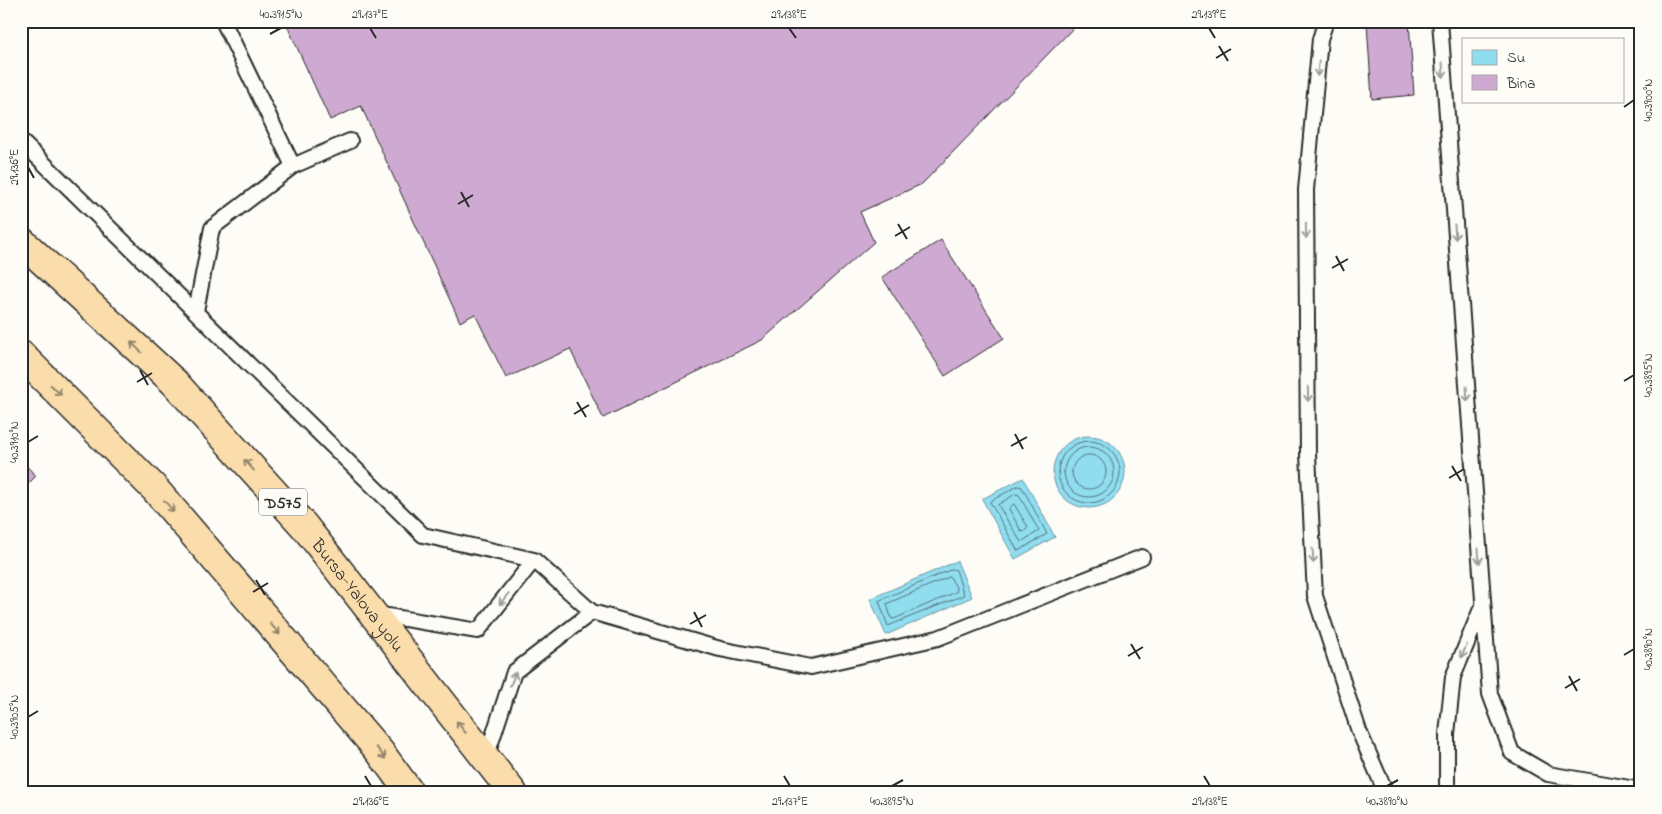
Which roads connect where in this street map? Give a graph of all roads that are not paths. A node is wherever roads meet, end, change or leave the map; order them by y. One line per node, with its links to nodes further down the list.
1 (223, 21): 6 (lane)
2 (1326, 21): 19 (lane, one-way to 19)
3 (1440, 21): 12 (lane, one-way to 12)
4 (21, 141): 8 (lane)
5 (350, 141): 6 (lane)
6 (293, 166): 8 (lane)
7 (21, 241): 14 (highway, Bursa-Yalova yolu / D575, one-way to 7)
8 (196, 310): 11 (lane)
9 (21, 355): 17 (highway, one-way to 17)
10 (1142, 557): 13 (lane)
11 (534, 560): 13 (lane); 14 (lane, one-way to 14)
12 (1482, 606): 16 (lane); 20 (lane, one-way to 20)
13 (592, 612): 15 (lane, one-way to 13)
14 (373, 614): 15 (highway, Bursa-Yalova yolu / D575, one-way to 14)
15 (486, 758): 18 (highway, Bursa-Yalova yolu / D575)
16 (1641, 790)
17 (410, 793)
18 (512, 793)
19 (1386, 793)
20 (1447, 793)

